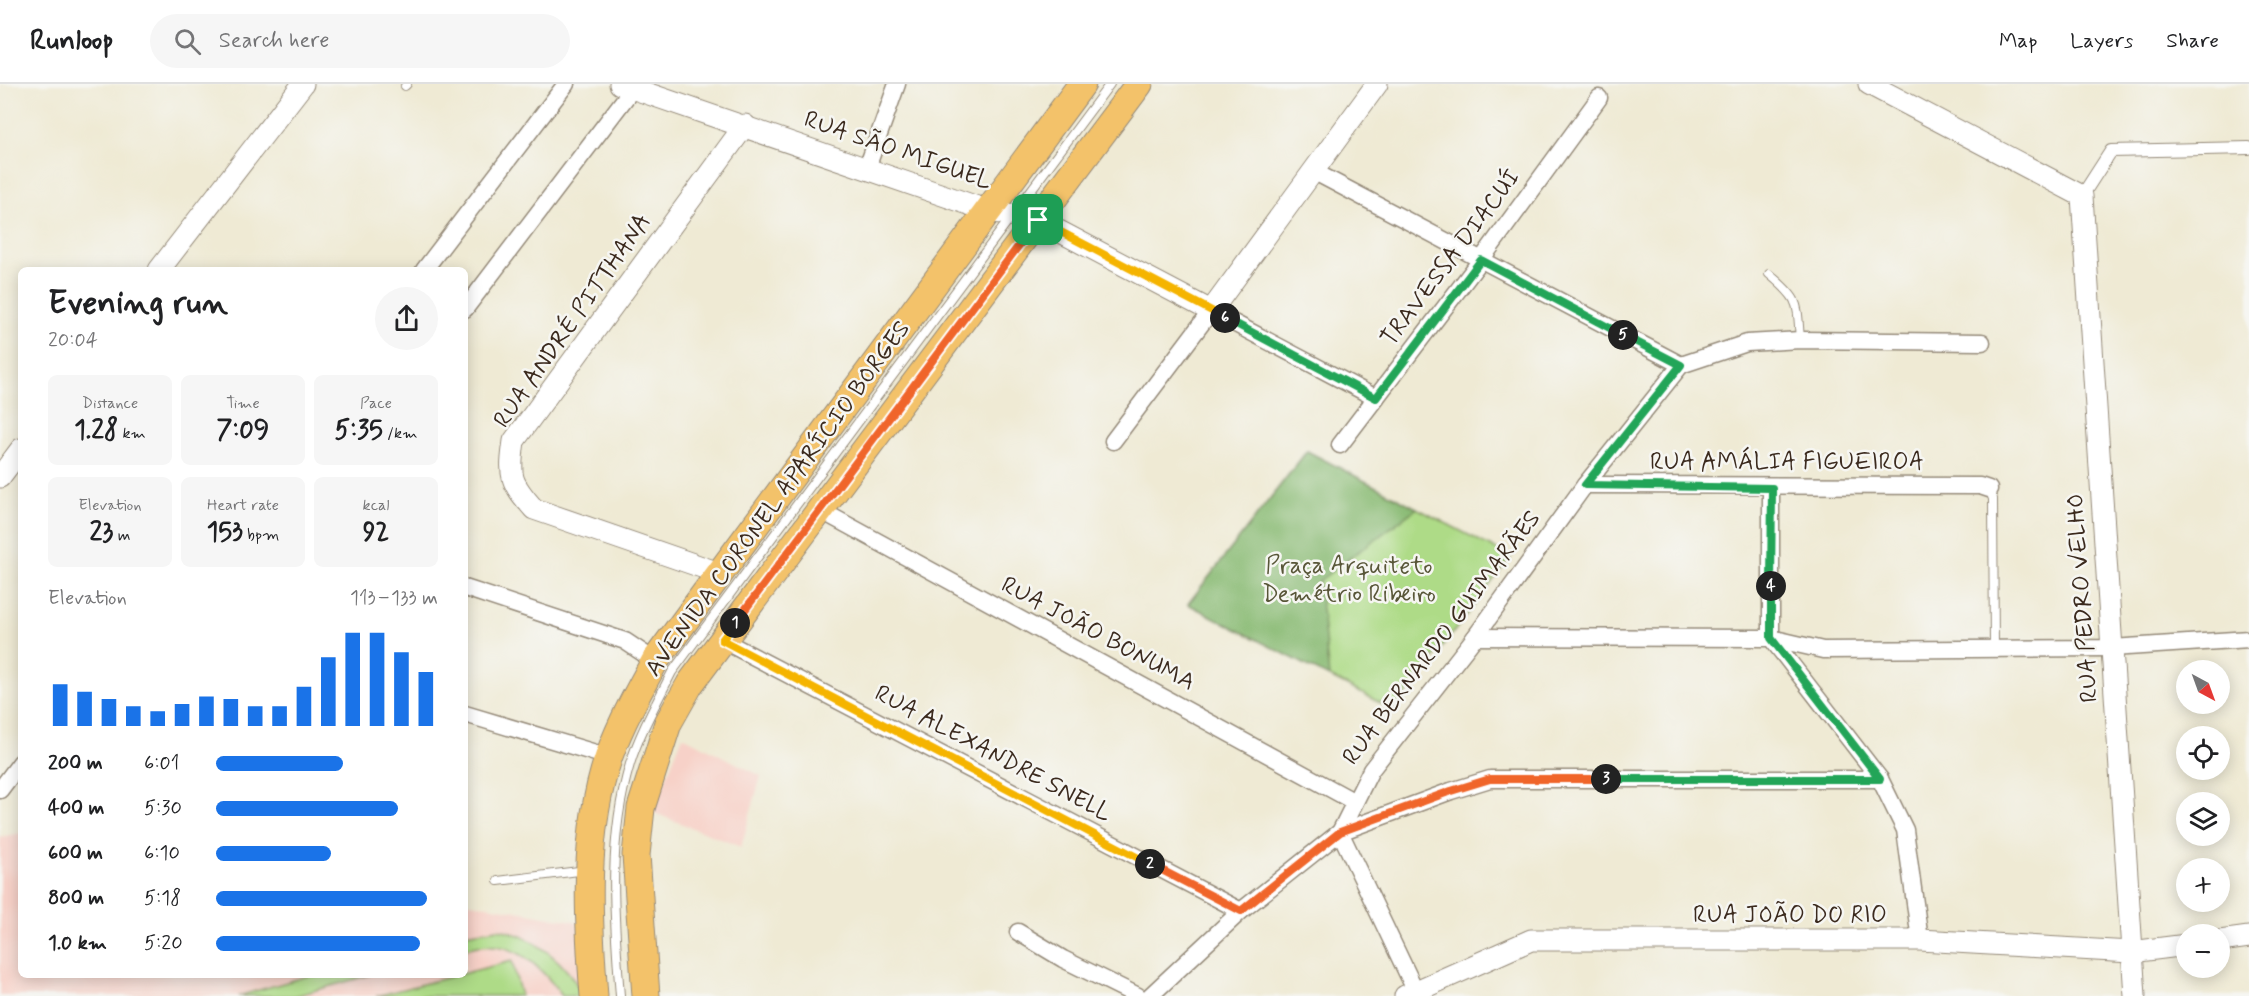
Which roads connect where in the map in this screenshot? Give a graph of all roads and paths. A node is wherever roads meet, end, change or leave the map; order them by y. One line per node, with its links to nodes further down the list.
1 (303, 84): 18 (street)
2 (566, 84): 19 (street)
3 (897, 84): 13 (street)
4 (1082, 84): 16 (main road, AVENIDA CORONEL APARÍCIO BORGES)
5 (1110, 84): 16 (lane)
6 (1139, 84): 16 (main road, AVENIDA CORONEL APARÍCIO BORGES)
7 (1377, 84): 14 (street)
8 (1869, 84): 15 (street)
9 (626, 86): 11 (street, RUA SÃO MIGUEL); 21 (street)
10 (1599, 98): 17 (street, TRAVESSA DIACUÍ)
11 (746, 125): 13 (street, RUA SÃO MIGUEL); 35 (street, RUA ANDRÉ PITTHANA)
12 (2249, 148): 15 (street)
13 (867, 168): 16 (street, RUA SÃO MIGUEL)
14 (1313, 171): 17 (street); 22 (street)
15 (2082, 196): 41 (street, RUA PEDRO VELHO)
16 (1013, 215): 22 (street, RUA SÃO MIGUEL); 34 (main road, AVENIDA CORONEL APARÍCIO BORGES); 35 (main road, AVENIDA CORONEL APARÍCIO BORGES); 62 (lane)
17 (1481, 260): 25 (street); 26 (street, TRAVESSA DIACUÍ)
18 (161, 267)
19 (426, 267)
20 (1769, 274): 23 (lane)
21 (468, 305)
22 (1211, 311): 26 (street, RUA SÃO MIGUEL); 27 (street)
23 (1800, 340): 24 (street); 25 (street)
24 (1982, 342)
25 (1681, 365): 31 (street, RUA BERNARDO GUIMARÃES)
26 (1376, 398): 28 (street, TRAVESSA DIACUÍ)
27 (1113, 441)
28 (1340, 445)
29 (18, 453): 30 (street)
30 (0, 477)
31 (1585, 485): 32 (street, RUA AMÁLIA FIGUEIROA); 37 (street, RUA BERNARDO GUIMARÃES)
32 (1772, 488): 33 (street, RUA AMÁLIA FIGUEIROA); 38 (street)
33 (1989, 489): 42 (lane)
34 (820, 510): 40 (main road, AVENIDA CORONEL APARÍCIO BORGES); 49 (street, RUA JOÃO BONUMA)
35 (719, 573): 43 (main road, AVENIDA CORONEL APARÍCIO BORGES)
36 (468, 589): 43 (street)
37 (1475, 637): 38 (street); 49 (street, RUA BERNARDO GUIMARÃES)
38 (1771, 638): 42 (street); 47 (street)
39 (2249, 639): 41 (street)
40 (722, 640): 53 (street, RUA ALEXANDRE SNELL); 63 (main road, AVENIDA CORONEL APARÍCIO BORGES)
41 (2112, 648): 42 (street); 59 (street, RUA PEDRO VELHO)
42 (1994, 649)
43 (655, 661): 45 (main road, AVENIDA CORONEL APARÍCIO BORGES)
44 (468, 715): 45 (street)
45 (609, 757): 51 (main road, AVENIDA CORONEL APARÍCIO BORGES)
46 (18, 766): 48 (street)
47 (1880, 779): 50 (street); 56 (street)
48 (0, 790)
49 (1353, 801): 50 (street, RUA BERNARDO GUIMARÃES)
50 (1340, 832): 53 (street, RUA BERNARDO GUIMARÃES); 60 (street)
51 (590, 869): 52 (lane); 61 (main road, AVENIDA CORONEL APARÍCIO BORGES)
52 (498, 881)
53 (1241, 911): 65 (street, RUA BERNARDO GUIMARÃES)
54 (1018, 932): 64 (street)
55 (2249, 937): 57 (street)
56 (1920, 940): 59 (street, RUA JOÃO DO RIO); 60 (street, RUA JOÃO DO RIO)
57 (2230, 940)
58 (2176, 946): 59 (street, RUA JOÃO DO RIO)
59 (2131, 952): 66 (street, RUA PEDRO VELHO)
60 (1413, 994)
61 (594, 996)
62 (620, 996)
63 (646, 996)
64 (1138, 996)
65 (1150, 996)
66 (2135, 996)

